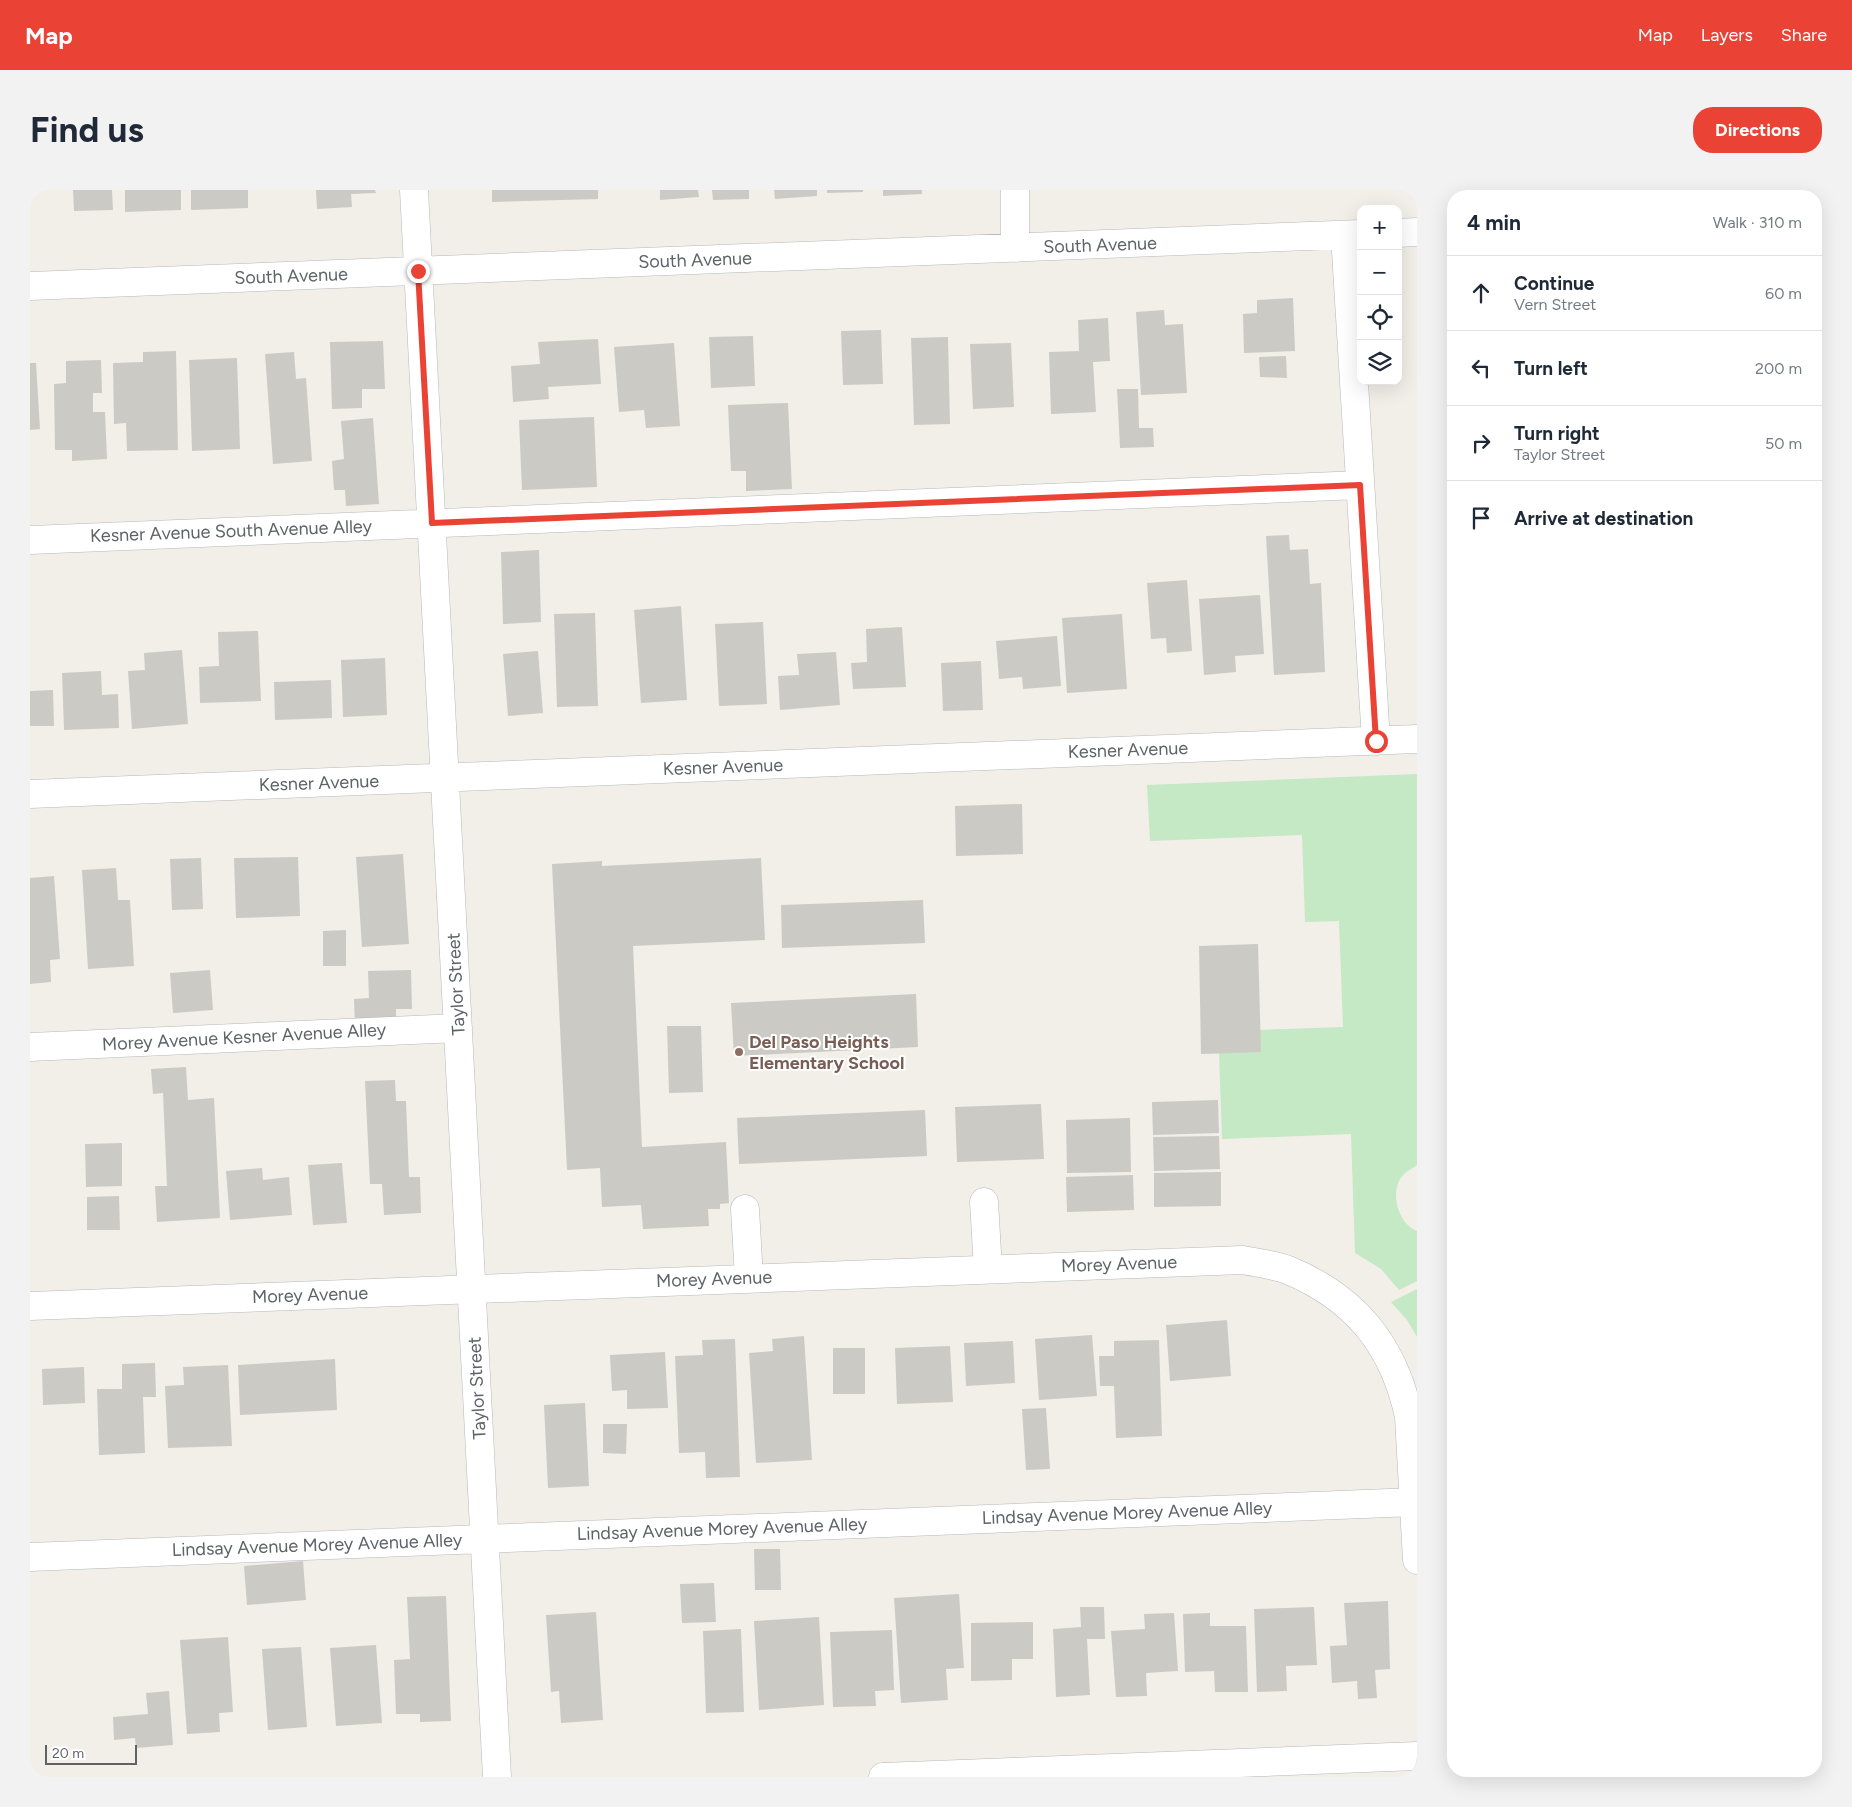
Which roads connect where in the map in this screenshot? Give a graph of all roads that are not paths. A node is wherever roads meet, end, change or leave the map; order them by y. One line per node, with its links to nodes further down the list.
1 (414, 190): 7 (street, Taylor Street)
2 (1015, 190): 6 (street)
3 (1417, 232): 4 (street)
4 (1402, 233)
5 (1353, 235): 6 (street, South Avenue); 9 (street)
6 (1015, 248): 7 (street, South Avenue)
7 (418, 271): 8 (street, South Avenue); 10 (street, Taylor Street)
8 (30, 286)
9 (1360, 485): 10 (street, Kesner Avenue South Avenue Alley); 13 (street)
10 (432, 523): 11 (street, Kesner Avenue South Avenue Alley); 14 (street, Taylor Street)
11 (30, 540)
12 (1417, 739): 13 (street, Kesner Avenue)
13 (1376, 741): 14 (street, Kesner Avenue)
14 (445, 778): 15 (street, Kesner Avenue); 16 (street, Taylor Street)
15 (30, 794)
16 (458, 1028): 17 (street, Morey Avenue Kesner Avenue Alley); 22 (street, Taylor Street)
17 (30, 1047)
18 (984, 1202): 20 (street)
19 (745, 1209): 21 (street)
20 (988, 1269): 21 (street, Morey Avenue); 24 (street, Morey Avenue)
21 (749, 1278): 22 (street, Morey Avenue)
22 (472, 1288): 23 (street, Morey Avenue); 25 (street, Taylor Street)
23 (30, 1306)
24 (1414, 1502): 25 (street, Lindsay Avenue Morey Avenue Alley); 27 (street, Morey Avenue)
25 (485, 1539): 26 (street, Lindsay Avenue Morey Avenue Alley); 29 (street, Taylor Street)
26 (30, 1557)
27 (1417, 1560)
28 (1417, 1756): 30 (street)
29 (497, 1777)
30 (883, 1777)

